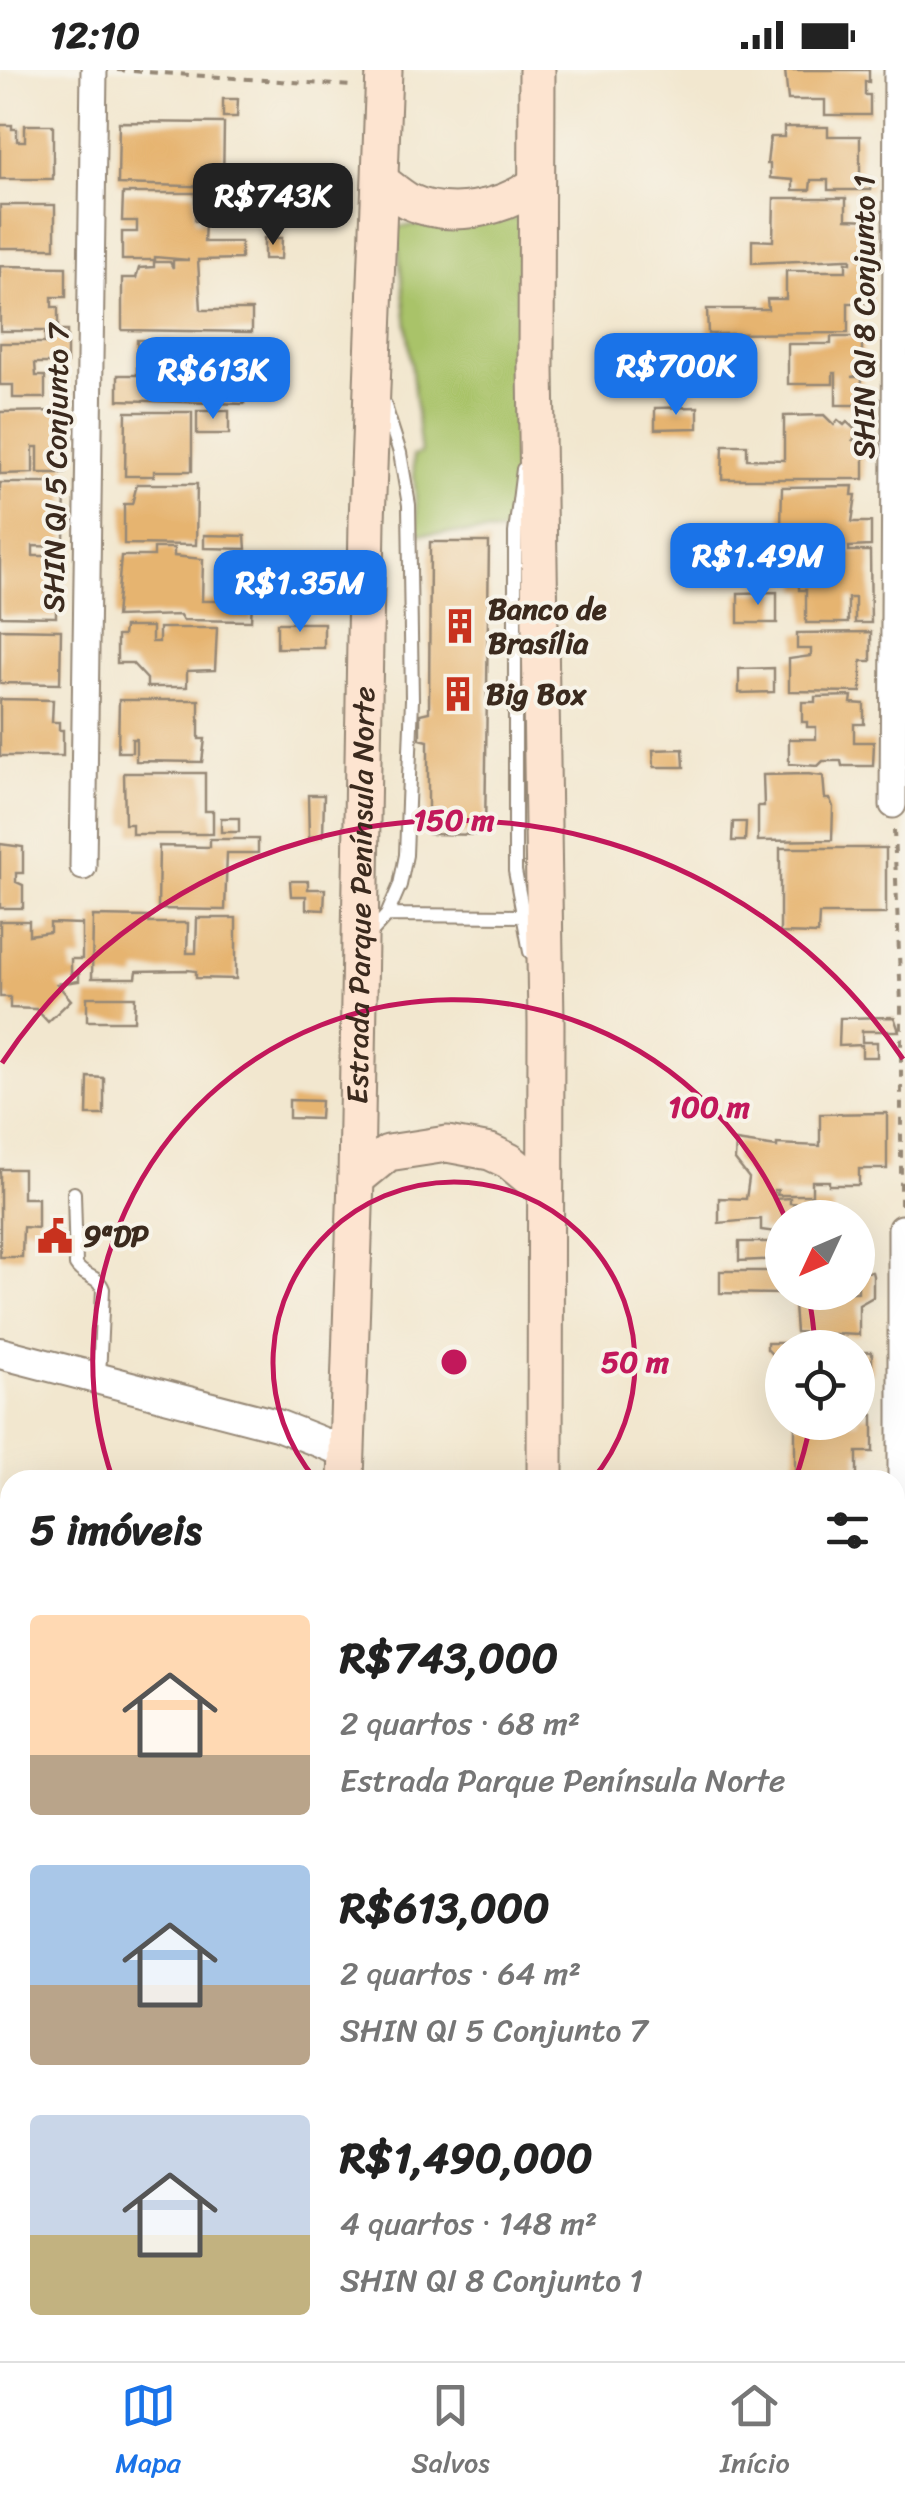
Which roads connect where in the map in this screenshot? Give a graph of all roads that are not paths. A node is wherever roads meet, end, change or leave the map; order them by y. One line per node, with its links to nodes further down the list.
1 (94, 70): 10 (street, SHIN QI 5 Conjunto 7)
2 (538, 70): 6 (main road)
3 (898, 70): 9 (street, SHIN QI 8 Conjunto 1)
4 (384, 79): 5 (main road, Estrada Parque Península Norte)
5 (382, 182): 6 (main road); 8 (main road, Estrada Parque Península Norte)
6 (536, 184): 7 (main road)
7 (536, 366): 12 (lane); 14 (main road)
8 (372, 368): 11 (lane); 13 (main road, Estrada Parque Península Norte)
9 (893, 805)
10 (83, 867)
11 (386, 915): 12 (lane); 13 (lane)
12 (522, 916): 14 (lane)
13 (359, 943): 15 (main road, Estrada Parque Península Norte)
14 (546, 1022): 16 (main road)
15 (356, 1180): 16 (main road); 21 (main road, Estrada Parque Península Norte)
16 (543, 1189): 24 (main road)
17 (74, 1192): 20 (lane)
18 (901, 1228): 25 (street)
19 (0, 1353): 20 (street)
20 (99, 1378): 22 (street)
21 (347, 1416): 22 (street); 23 (main road, Estrada Parque Península Norte)
22 (278, 1425): 23 (street)
23 (346, 1466)
24 (545, 1470)
25 (902, 1470)

